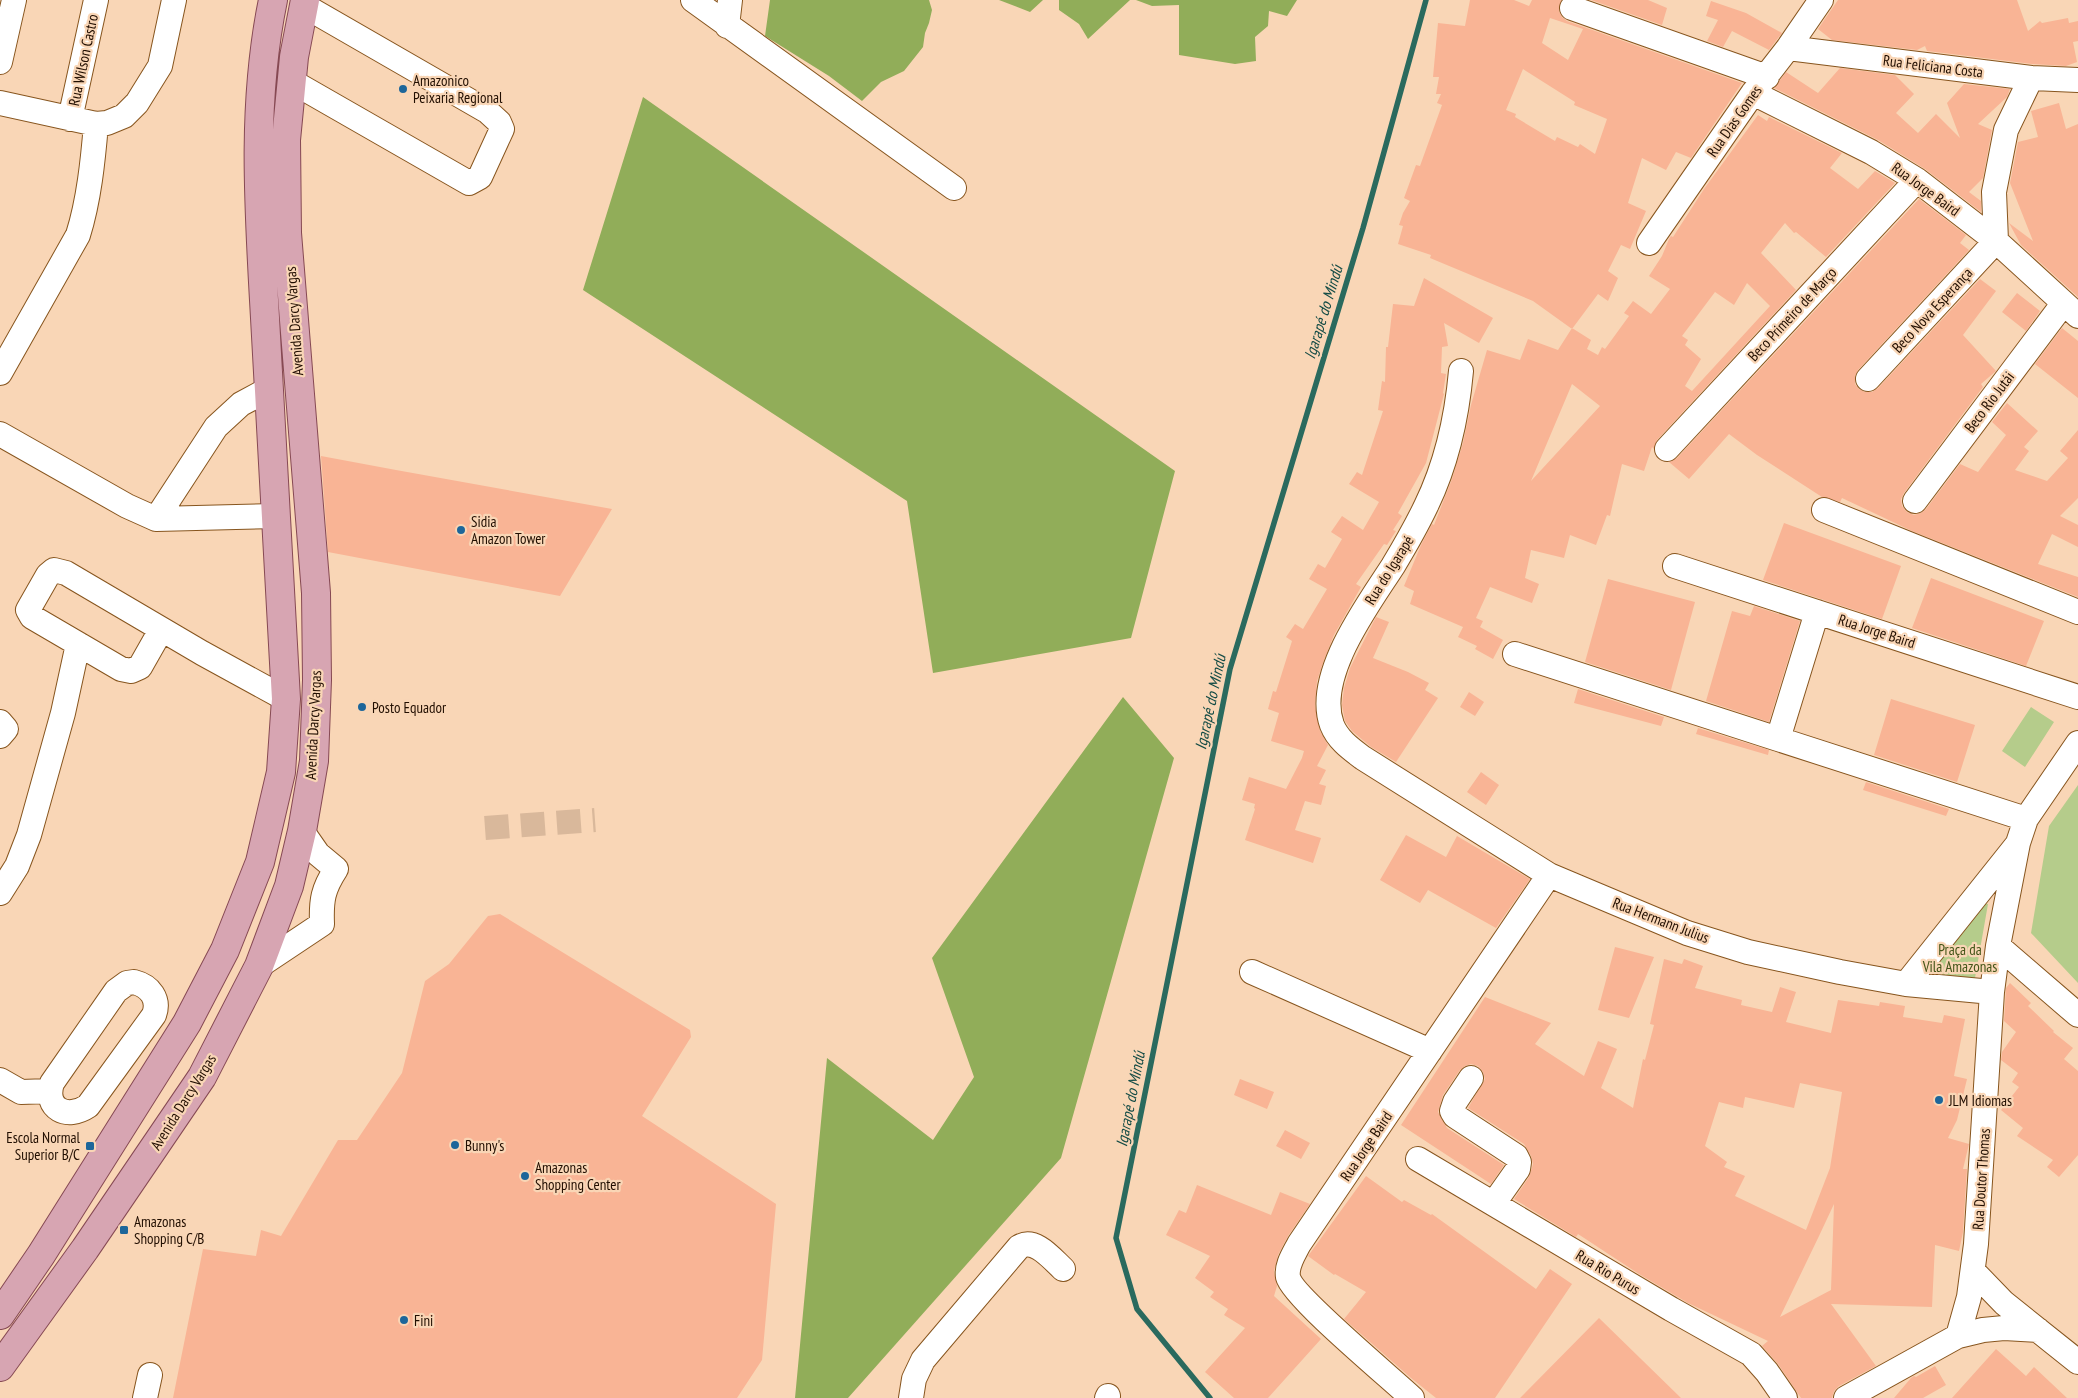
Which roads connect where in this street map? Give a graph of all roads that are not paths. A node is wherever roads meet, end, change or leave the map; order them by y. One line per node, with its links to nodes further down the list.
1 (14, 0): 12 (street)
2 (96, 0): 18 (street, Rua Wilson Castro)
3 (174, 0): 19 (street)
4 (273, 0): 28 (main road, Avenida Darcy Vargas)
5 (693, 0): 10 (street)
6 (730, 0): 10 (street)
7 (1821, 0): 11 (street, Rua Dias Gomes)
8 (304, 3): 14 (main road, Avenida Darcy Vargas); 14 (street)
9 (1572, 8): 16 (street, Rua Jorge Baird)
10 (727, 26): 21 (street)
11 (1788, 48): 13 (street, Rua Feliciana Costa); 16 (street, Rua Dias Gomes)
12 (0, 62)
13 (2031, 78): 15 (street, Rua Feliciana Costa); 22 (street)
14 (292, 80): 49 (main road, Avenida Darcy Vargas)
15 (2078, 80)
16 (1760, 85): 20 (street, Rua Jorge Baird); 23 (street, Rua Dias Gomes)
17 (0, 103): 18 (street)
18 (70, 119): 19 (street)
19 (96, 124): 26 (street)
20 (1917, 180): 22 (street, Rua Jorge Baird); 30 (street, Beco Primeiro de Março)
21 (954, 188)
22 (1996, 241): 24 (street, Rua Jorge Baird); 27 (street, Beco Nova Esperança)
23 (1649, 243)
24 (2070, 310): 31 (street, Beco Rio Jutái)
25 (1461, 370): 47 (street, Rua do Igarapé)
26 (0, 373)
27 (1868, 379)
28 (269, 389): 33 (main road, Avenida Darcy Vargas); 34 (street)
29 (0, 434): 34 (street)
30 (1668, 449)
31 (1915, 501)
32 (1824, 510): 37 (street)
33 (276, 516): 34 (street); 42 (main road, Avenida Darcy Vargas)
34 (156, 519)
35 (1675, 566): 36 (street, Rua Jorge Baird)
36 (1816, 612): 41 (street, Rua Jorge Baird); 45 (street)
37 (2078, 612)
38 (162, 630): 39 (street); 39 (street); 42 (street)
39 (78, 644): 52 (street)
40 (1515, 654): 45 (street)
41 (2078, 697)
42 (286, 699): 61 (main road, Avenida Darcy Vargas)
43 (0, 722): 44 (street)
44 (0, 736)
45 (1778, 739): 48 (street)
46 (2078, 742): 48 (street, Rua Doutor Thomas)
47 (1363, 758): 51 (street, Rua Hermann Julius)
48 (2026, 819): 50 (street, Rua Doutor Thomas)
49 (302, 831): 54 (main road, Avenida Darcy Vargas); 54 (street)
50 (2018, 842): 53 (street, Rua Doutor Thomas); 56 (street, Rua Doutor Thomas)
51 (1550, 875): 56 (street, Rua Hermann Julius); 59 (street, Rua Jorge Baird)
52 (0, 893)
53 (1998, 946): 57 (street, Rua Doutor Thomas); 58 (street)
54 (259, 966): 75 (main road, Avenida Darcy Vargas)
55 (1252, 972): 59 (street)
56 (1906, 984): 57 (street, Rua Hermann Julius)
57 (1992, 992): 69 (street, Rua Doutor Thomas)
58 (2078, 1015)
59 (1430, 1051): 77 (street, Rua Jorge Baird)
60 (125, 1055): 61 (street); 64 (street); 64 (street)
61 (154, 1075): 67 (main road, Avenida Darcy Vargas)
62 (1471, 1078): 66 (street)
63 (0, 1080): 64 (street)
64 (50, 1091)
65 (1418, 1159): 66 (street, Rua Rio Purus)
66 (1494, 1203): 78 (street, Rua Rio Purus)
67 (33, 1267): 70 (main road); 71 (main road, Avenida Darcy Vargas)
68 (1063, 1269): 76 (street)
69 (1973, 1271): 72 (street); 73 (street, Rua Doutor Thomas)
70 (0, 1283)
71 (0, 1316)
72 (2038, 1330): 73 (street); 74 (street)
73 (1958, 1336): 79 (street)
74 (2078, 1362)
75 (0, 1367)
76 (911, 1398)
77 (1412, 1398)
78 (1785, 1398)
79 (1846, 1398)

